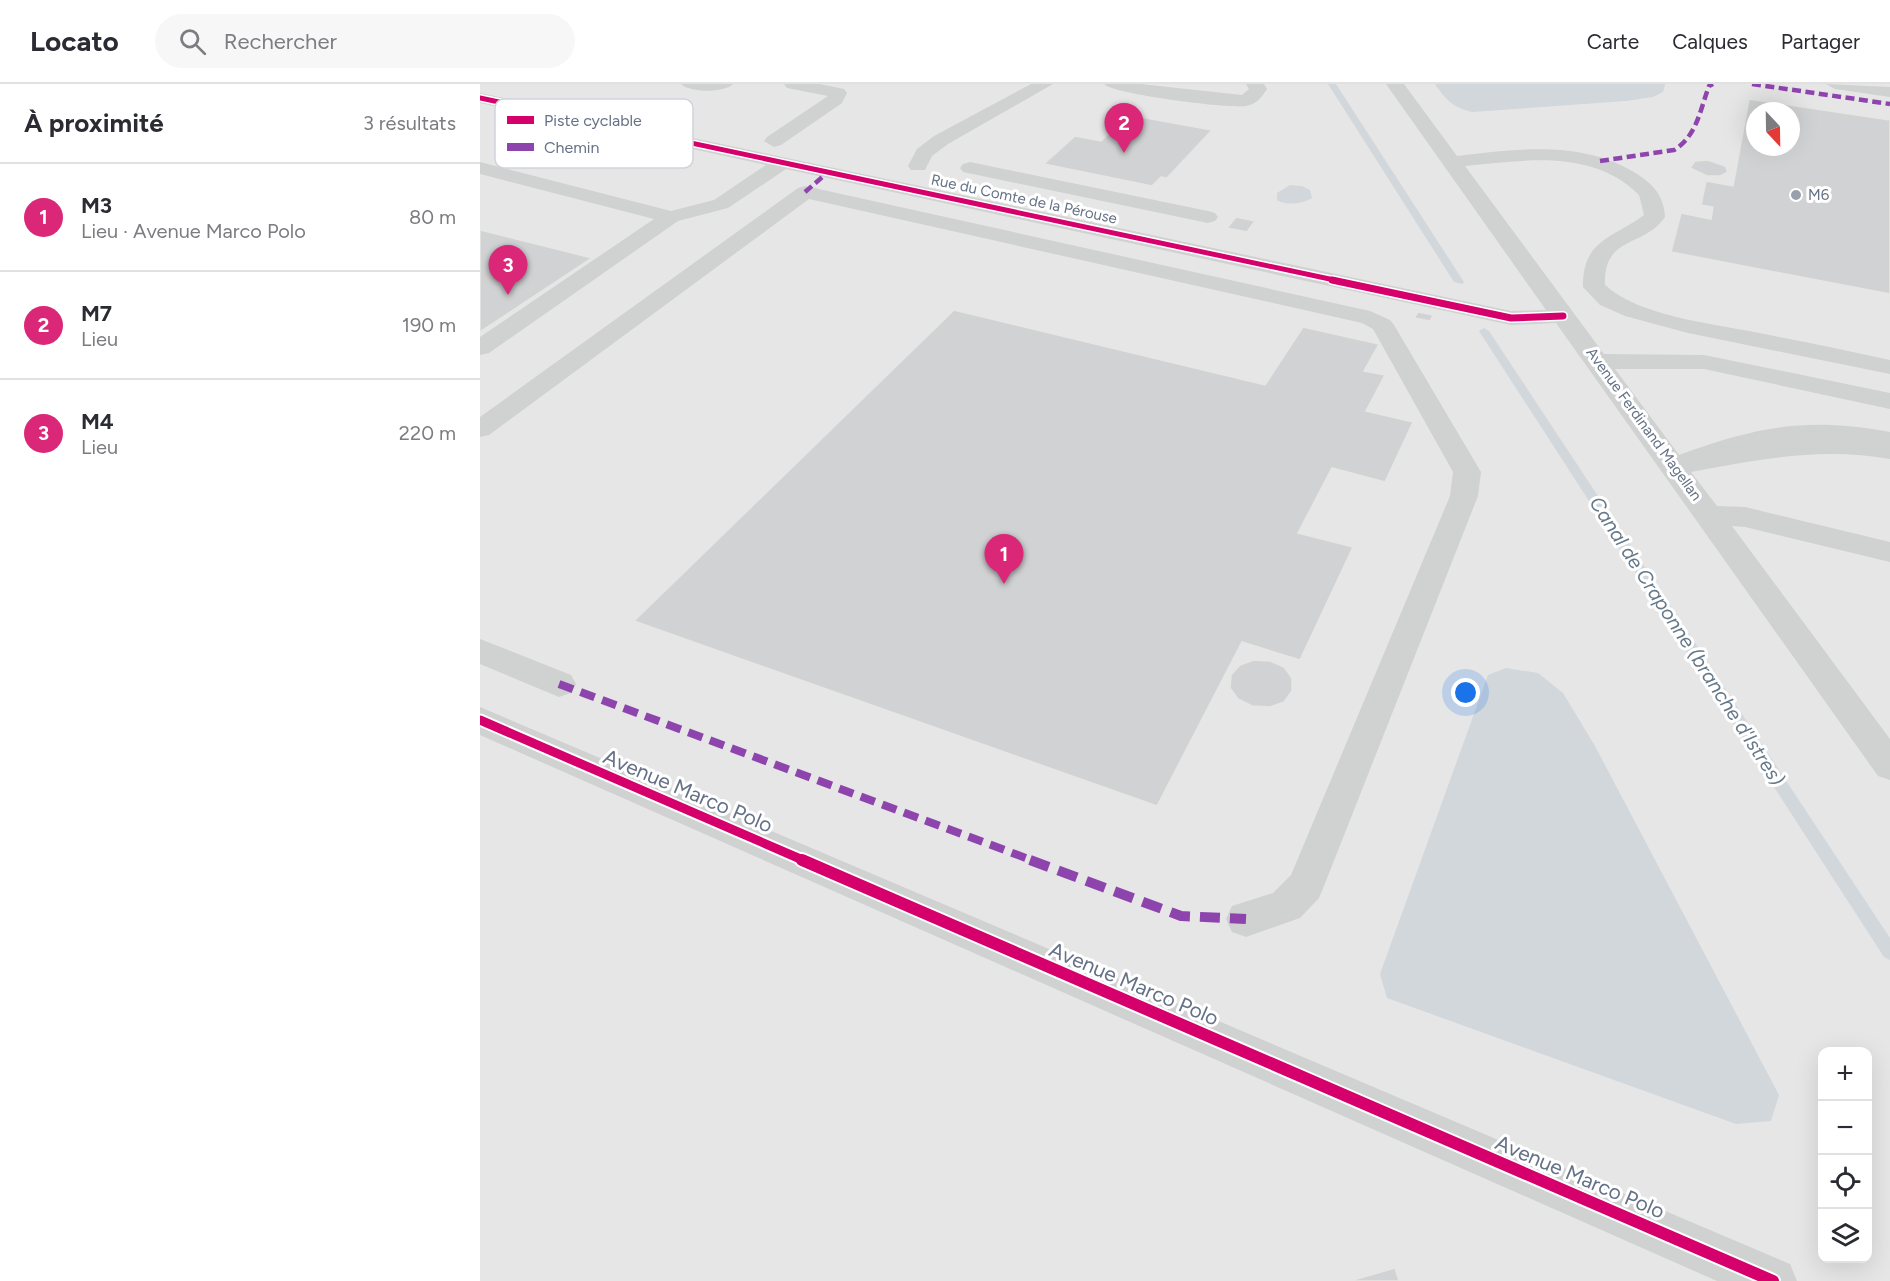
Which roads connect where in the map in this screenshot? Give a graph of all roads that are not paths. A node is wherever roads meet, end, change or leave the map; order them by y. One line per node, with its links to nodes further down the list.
1 (690, 84): 2 (street)
2 (724, 84)
3 (793, 84): 11 (street)
4 (856, 84): 11 (street)
5 (1044, 84): 20 (street)
6 (1113, 84): 7 (street)
7 (1255, 84)
8 (1395, 84): 16 (street, Avenue Ferdinand Magellan)
9 (1835, 84): 10 (street)
10 (1890, 92)
11 (838, 93): 14 (street)
12 (480, 98): 13 (street, Rue du Comte de la Pérouse)
13 (495, 101)
14 (774, 141)
15 (693, 145): 17 (street, Rue du Comte de la Pérouse)
16 (1452, 162): 25 (street, Avenue Ferdinand Magellan); 28 (street)
17 (781, 164): 20 (street, Rue du Comte de la Pérouse); 21 (street)
18 (480, 168): 21 (street)
19 (970, 168): 22 (street)
20 (891, 187): 22 (street, Rue du Comte de la Pérouse)
21 (671, 217): 26 (street)
22 (1184, 249): 23 (street, Rue du Comte de la Pérouse)
23 (1280, 269): 24 (street); 25 (street, Rue du Comte de la Pérouse)
24 (1267, 293): 30 (street); 40 (street)
25 (1563, 316): 27 (street, Avenue Ferdinand Magellan)
26 (480, 348)
27 (1599, 362): 29 (street); 33 (street, Avenue Ferdinand Magellan)
28 (1890, 367)
29 (1890, 401)
30 (480, 429)
31 (1890, 440): 33 (street)
32 (1890, 451): 33 (street)
33 (1674, 466): 34 (street, Avenue Ferdinand Magellan)
34 (1710, 515): 35 (street); 39 (street, Avenue Ferdinand Magellan)
35 (1890, 552)
36 (480, 651): 37 (street)
37 (559, 684)
38 (480, 720): 41 (street, Avenue Marco Polo)
39 (1890, 766)
40 (1246, 919)
41 (1773, 1281)

